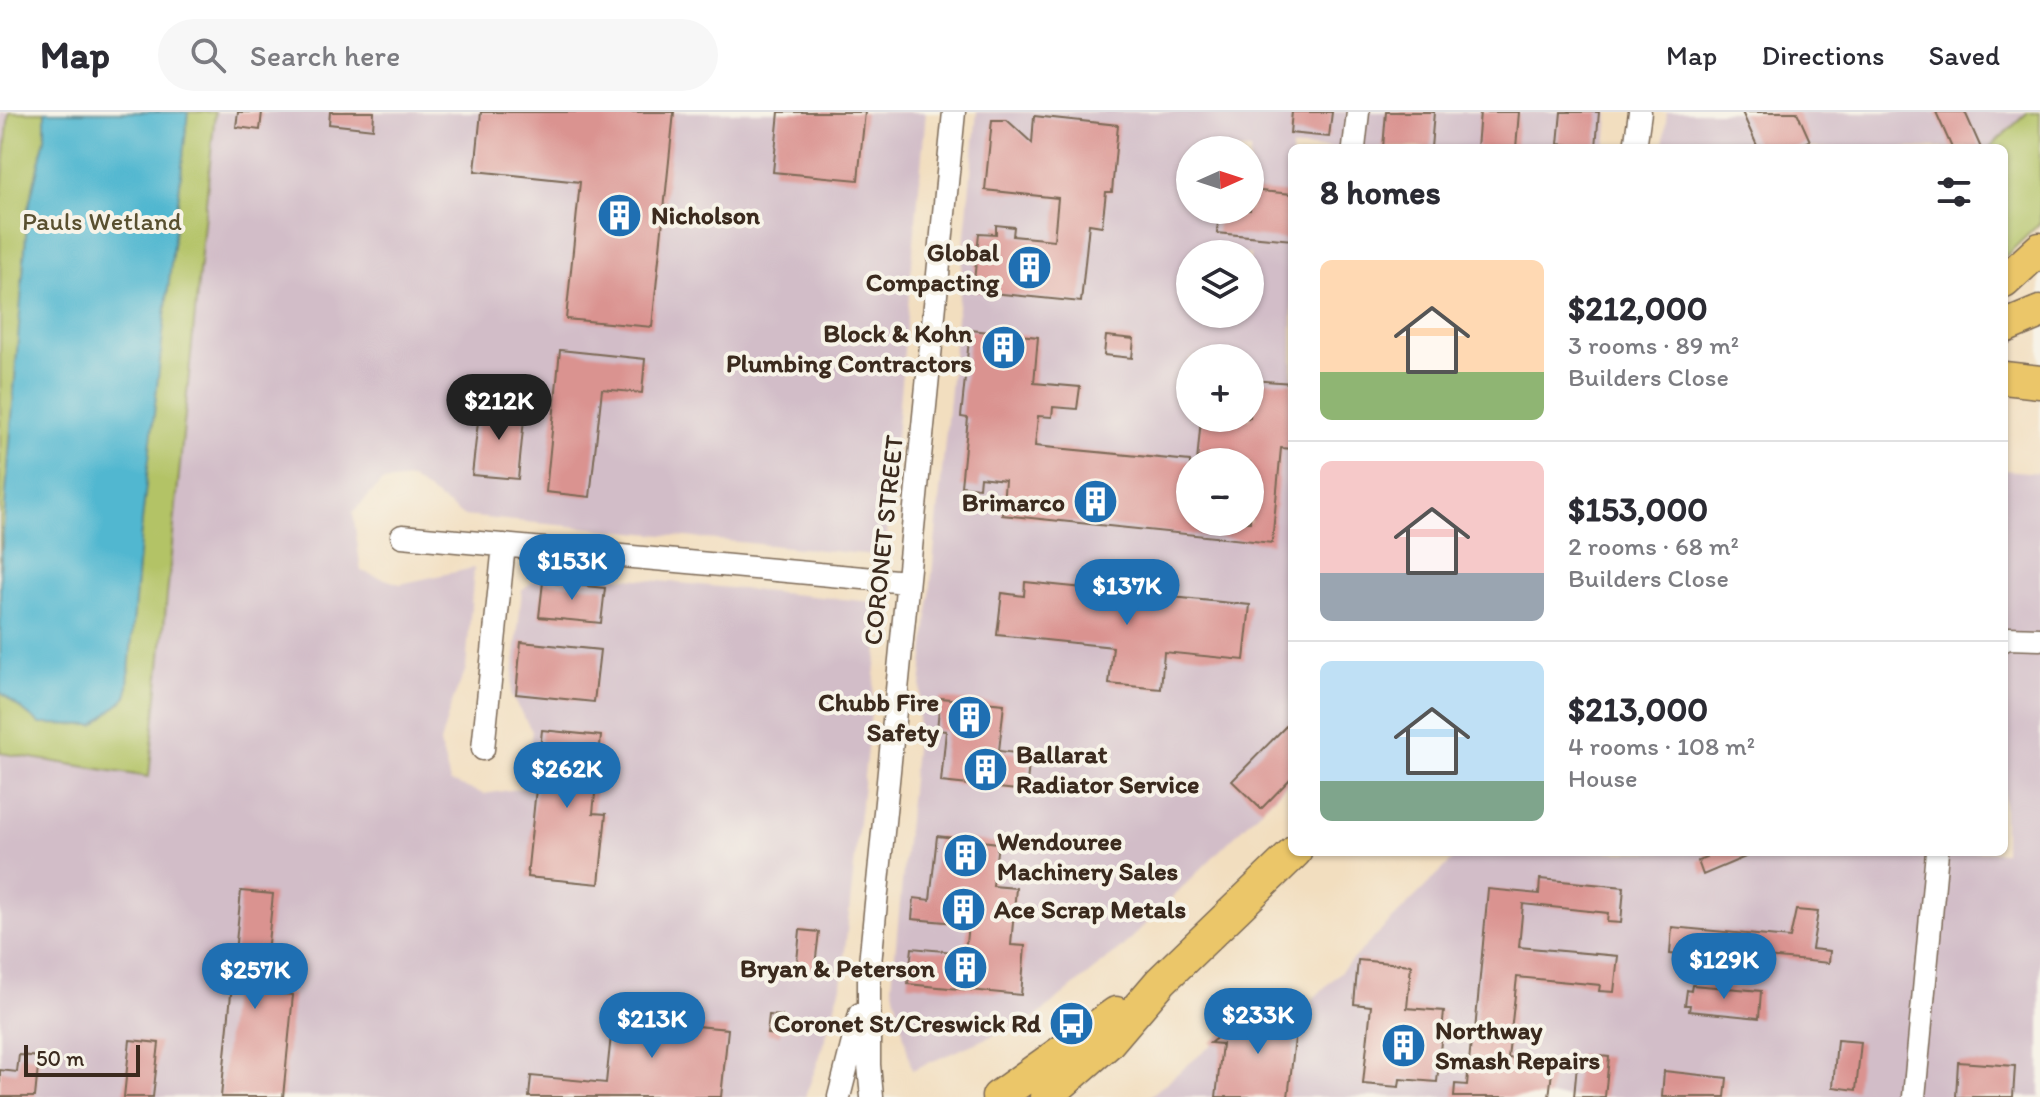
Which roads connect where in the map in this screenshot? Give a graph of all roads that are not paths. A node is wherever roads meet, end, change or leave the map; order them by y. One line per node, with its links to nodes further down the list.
1 (954, 112): 14 (street, CORONET STREET)
2 (1358, 112): 4 (street)
3 (1640, 112): 5 (street)
4 (1354, 144)
5 (1636, 144)
6 (2040, 249): 7 (highway)
7 (2008, 278)
8 (2040, 312): 9 (highway)
9 (2008, 325)
10 (2008, 378): 11 (highway)
11 (2040, 382)
12 (402, 536): 13 (street)
13 (504, 545): 14 (street); 17 (street)
14 (907, 582): 20 (street, CORONET STREET)
15 (2008, 638): 16 (street)
16 (2040, 639)
17 (483, 749)
18 (1291, 856): 21 (highway)
19 (1937, 856): 26 (street)
20 (869, 974): 22 (street, CORONET STREET); 23 (street, CORONET STREET)
21 (1161, 981): 24 (highway); 25 (highway)
22 (839, 1097)
23 (872, 1097)
24 (998, 1097)
25 (1046, 1097)
26 (1914, 1097)

